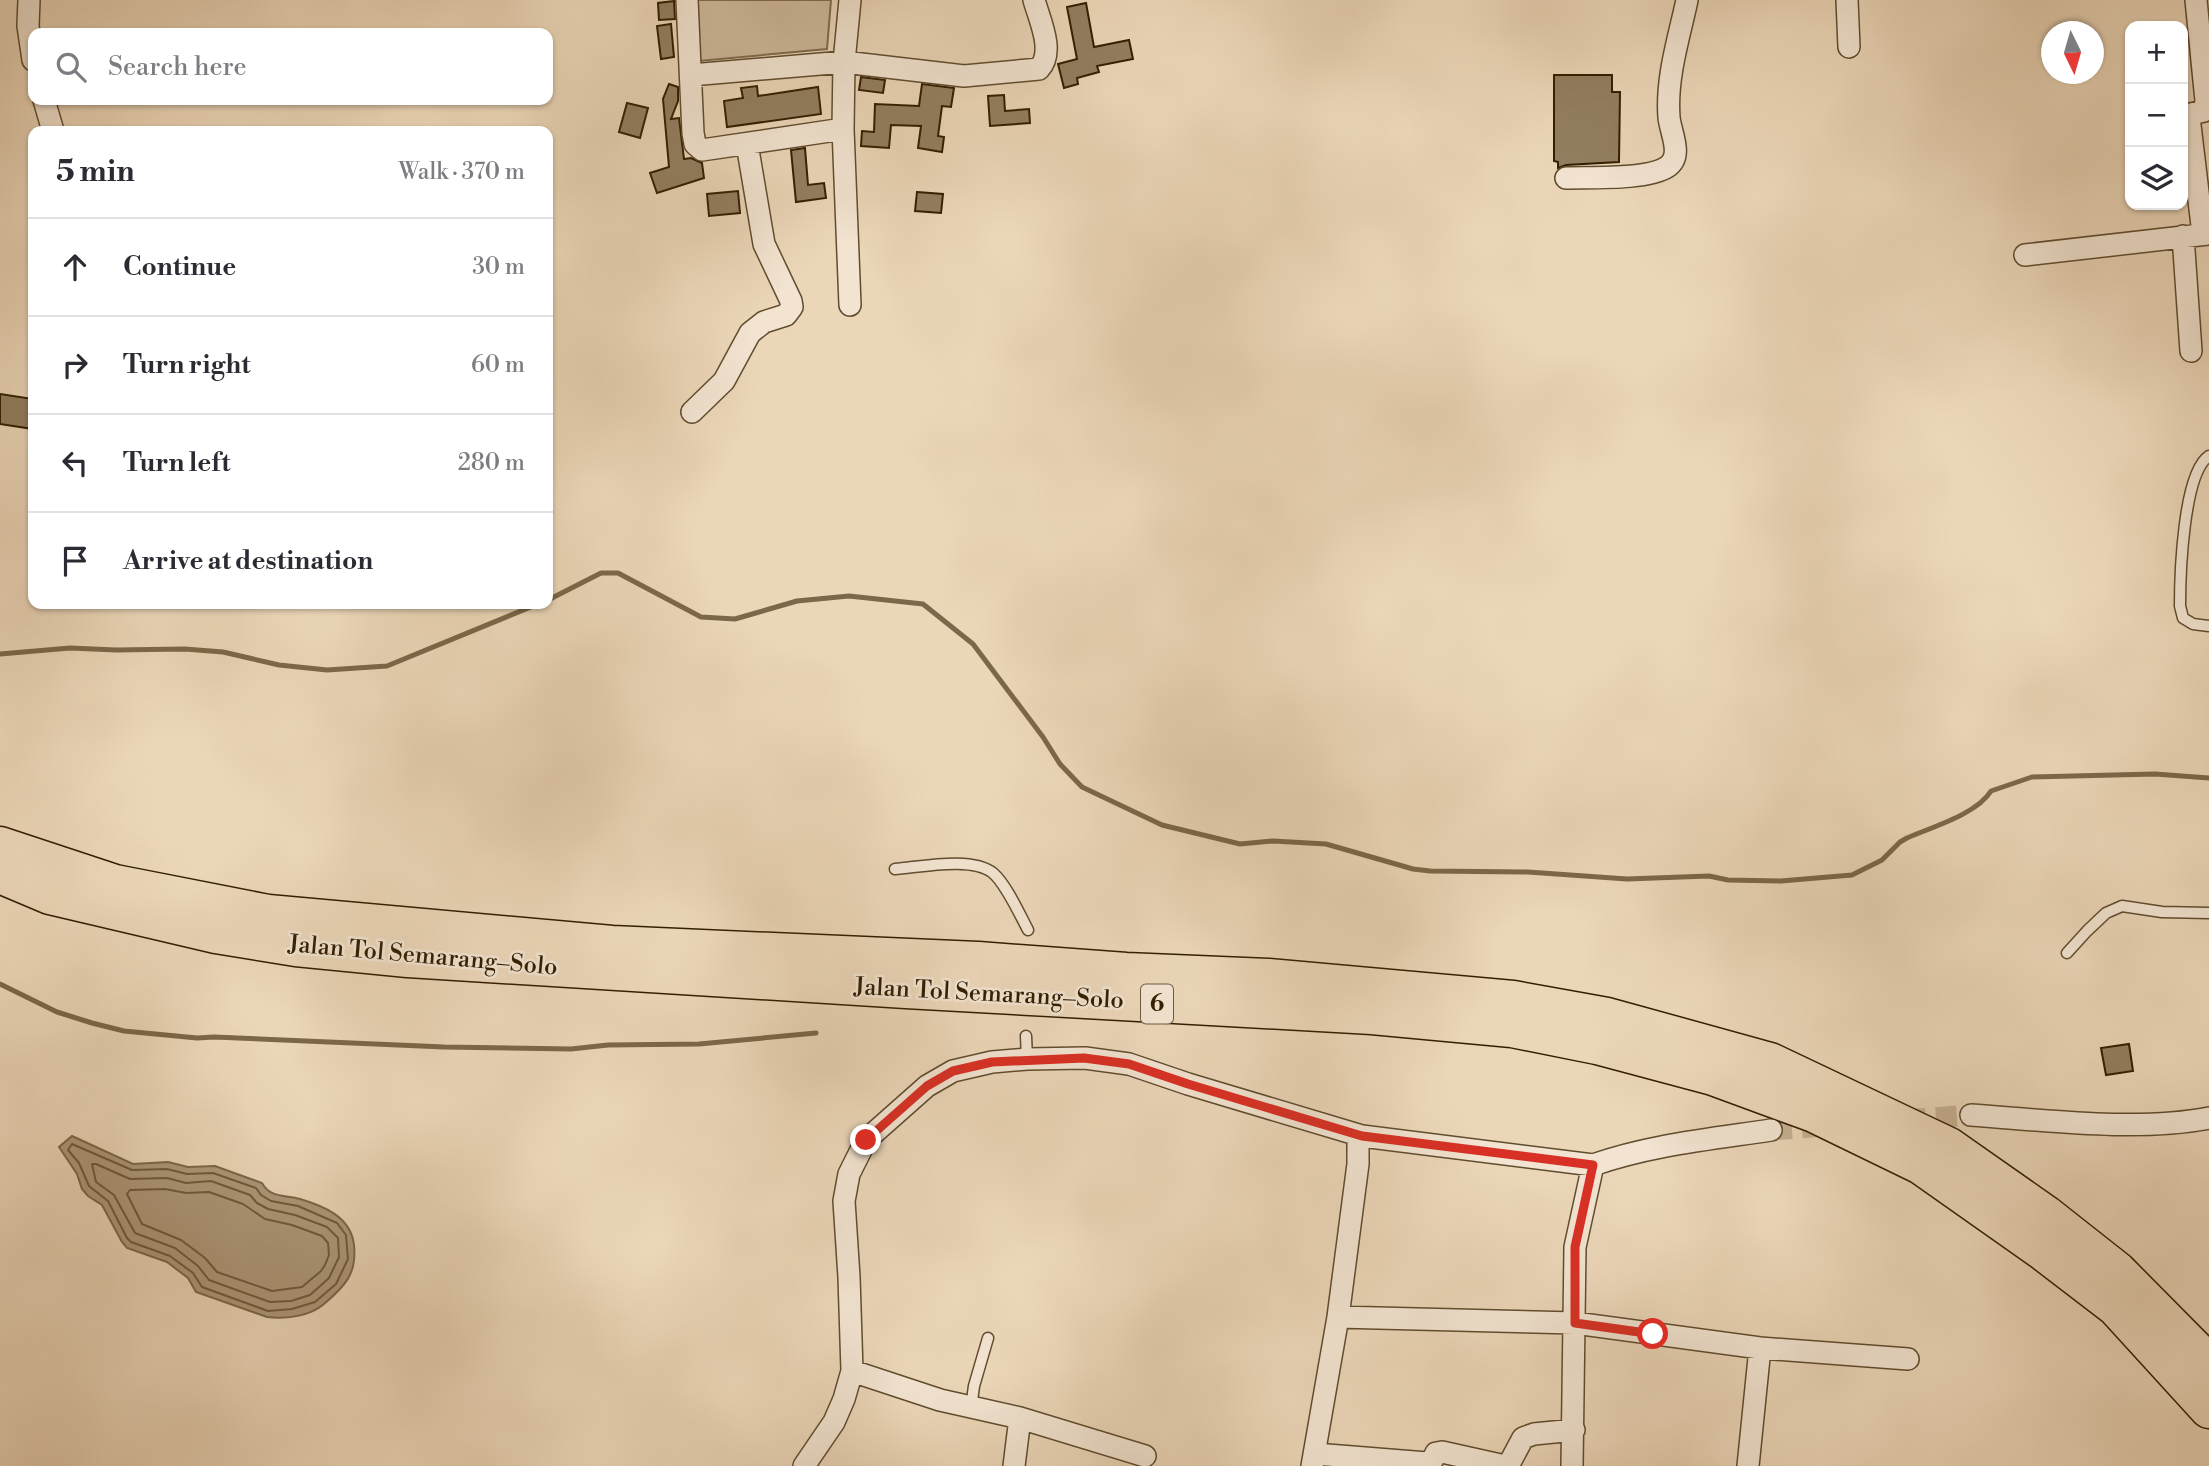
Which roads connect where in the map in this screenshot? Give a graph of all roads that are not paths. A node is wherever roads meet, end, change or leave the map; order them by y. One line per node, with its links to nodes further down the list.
1 (29, 0): 8 (street)
2 (687, 0): 11 (street)
3 (850, 0): 10 (street)
4 (1034, 0): 10 (street)
5 (1687, 0): 17 (street)
6 (1847, 0): 9 (street)
7 (2196, 0): 14 (street)
8 (28, 28)
9 (1849, 47)
10 (844, 62): 11 (street); 15 (street)
11 (691, 75): 16 (street)
12 (45, 105): 13 (street)
13 (52, 126)
14 (2200, 127): 18 (street)
15 (843, 129): 16 (street); 20 (street)
16 (747, 144): 22 (street)
17 (1566, 178)
18 (2198, 235): 19 (street); 21 (street)
19 (2025, 255)
20 (850, 305)
21 (2191, 351)
22 (692, 412)
23 (2209, 456): 24 (lane)
24 (2209, 626)
25 (0, 846): 43 (highway, Jalan Tol Semarang–Solo / 6)
26 (895, 869): 29 (lane)
27 (0, 874): 46 (highway, Jalan Tol Semarang–Solo / 6)
28 (2209, 913): 30 (lane)
29 (1028, 930)
30 (2067, 953)
31 (1026, 1036): 32 (lane)
32 (1027, 1059): 36 (street); 44 (street)
33 (1970, 1115): 34 (street)
34 (2209, 1118)
35 (1771, 1130): 37 (street)
36 (1362, 1136): 37 (street); 38 (street)
37 (1593, 1165): 39 (street)
38 (1338, 1317): 39 (street); 50 (street)
39 (1575, 1323): 41 (street); 48 (street)
40 (988, 1338): 45 (lane)
41 (1760, 1348): 42 (street); 55 (street)
42 (1908, 1359)
43 (2209, 1364)
44 (852, 1371): 45 (street); 51 (street)
45 (971, 1408): 47 (street)
46 (2209, 1409)
47 (1020, 1418): 49 (street); 52 (street)
48 (1574, 1430): 53 (street); 54 (street)
49 (1144, 1456)
50 (1313, 1460): 53 (street)
51 (804, 1466)
52 (1014, 1466)
53 (1506, 1466)
54 (1572, 1466)
55 (1748, 1466)

